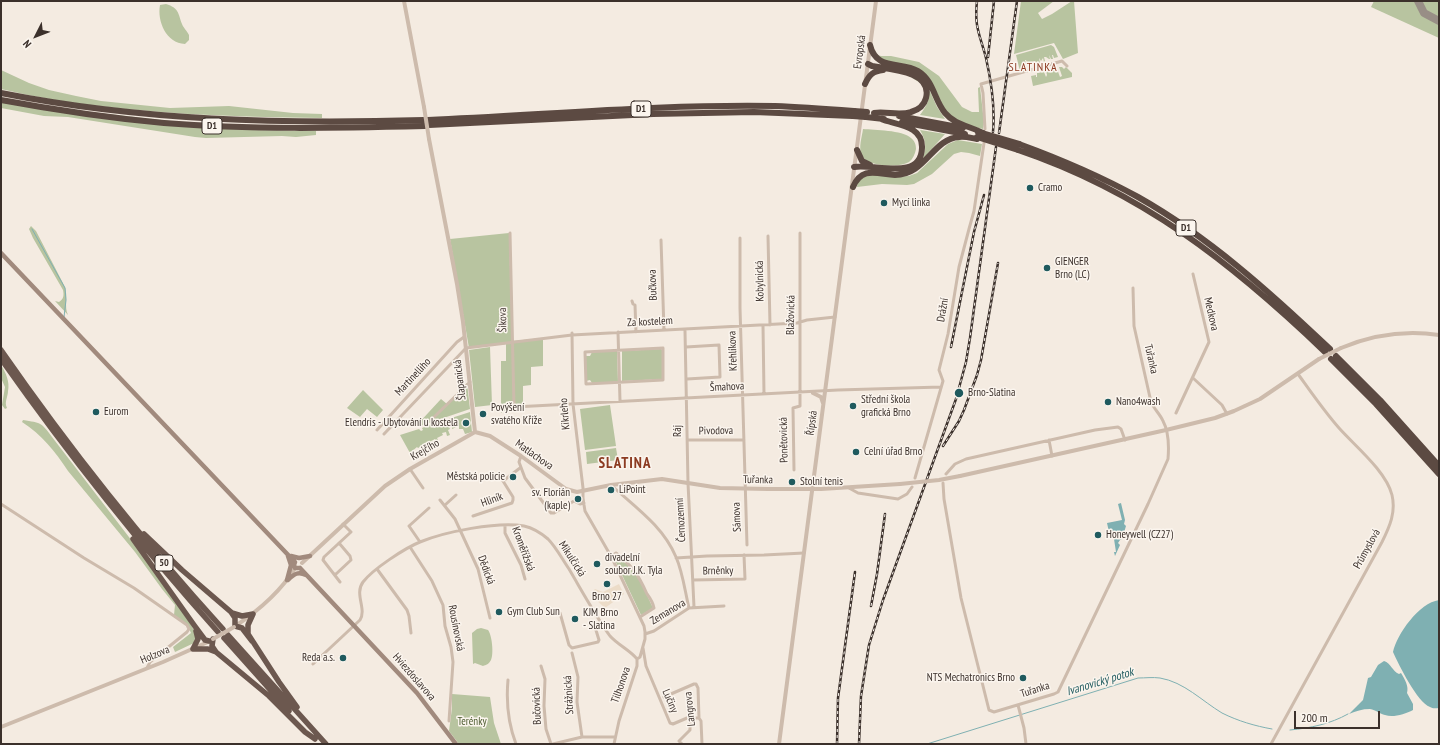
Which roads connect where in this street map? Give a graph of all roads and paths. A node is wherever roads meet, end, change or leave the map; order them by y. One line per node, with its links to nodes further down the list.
1 (404, 1): 44 (street, Šlapanická, bridge)
2 (876, 1): 3 (street, Evropská)
3 (870, 45): 4 (street, Evropská); 5 (highway)
4 (868, 64): 5 (highway); 7 (street, Evropská)
5 (890, 66): 7 (highway); 11 (highway); 15 (highway)
6 (1067, 66): 15 (street)
7 (865, 84): 10 (street, Evropská)
8 (1, 93): 14 (highway, D1)
9 (1, 100): 14 (highway, D1)
10 (862, 105): 18 (street, Řípská)
11 (874, 113): 12 (highway, D1); 15 (highway, D1)
12 (867, 114): 13 (highway, D1); 14 (highway, D1, bridge)
13 (881, 119): 15 (highway, D1); 20 (highway)
14 (427, 123)
15 (980, 134): 16 (highway, D1, bridge); 17 (highway, D1, bridge); 20 (highway)
16 (986, 142): 17 (highway, D1, bridge); 57 (street, Drážní)
17 (1019, 147): 50 (highway, D1)
18 (857, 150): 19 (street, Řípská); 20 (highway)
19 (854, 167): 20 (highway); 21 (street, Řípská)
20 (875, 170): 21 (highway)
21 (853, 187): 33 (street, Řípská)
22 (800, 232): 26 (street, Blažovická)
23 (510, 233): 45 (street, Šikova)
24 (768, 236): 36 (street, Kobylnická)
25 (795, 237): 26 (street)
26 (800, 237): 34 (street, Blažovická)
27 (740, 238): 37 (street, Křehlíkova)
28 (660, 240): 38 (street, Bučkova)
29 (1, 253): 112 (main road)
30 (1193, 274): 53 (street, Medkova)
31 (1133, 288): 72 (street, Tuřanka)
32 (632, 301): 41 (street)
33 (834, 317): 34 (street, Za kostelem); 58 (street, Řípská)
34 (800, 323): 36 (street, Za kostelem); 59 (street, Blažovická)
35 (763, 325): 36 (street, Za kostelem); 37 (street, Za kostelem); 61 (street)
36 (770, 325)
37 (741, 326): 38 (street, Za kostelem); 62 (street, Křehlíkova)
38 (664, 330): 41 (street, Za kostelem)
39 (685, 331): 46 (street, Ráj)
40 (618, 332): 41 (street, Za kostelem); 42 (street, Za kostelem); 49 (street)
41 (636, 332)
42 (572, 334): 45 (street, Za kostelem); 65 (street, Kikrleho)
43 (1439, 335): 52 (street, bridge)
44 (464, 337): 47 (street, Šlapanická); 71 (street, Martinelliho)
45 (512, 343): 47 (street, Za kostelem); 67 (street, Šikova)
46 (686, 347): 54 (street, Ráj); 54 (street)
47 (466, 348): 55 (street, Šlapanická); 74 (street)
48 (1, 350): 98 (highway, 50)
49 (619, 350): 56 (street); 56 (street); 56 (street)
50 (1327, 351)
51 (1, 360): 98 (highway, 50)
52 (1298, 374): 69 (street); 175 (street, Průmyslová)
53 (1193, 378): 68 (street, Medkova); 69 (street)
54 (687, 379): 63 (street, Ráj)
55 (470, 382): 70 (street); 73 (street, Šlapanická)
56 (619, 383): 64 (street)
57 (941, 387): 58 (street, Šmahova); 87 (street, Drážní)
58 (825, 391): 60 (street, Šmahova); 66 (street, Řípská)
59 (800, 392): 60 (street, Šmahova); 61 (street, Šmahova); 84 (street, Ponětovická)
60 (813, 393): 66 (street)
61 (764, 394): 62 (street, Šmahova)
62 (743, 395): 63 (street, Šmahova); 76 (street, Křehlíkova)
63 (687, 398): 64 (street, Šmahova); 75 (street, Ráj)
64 (620, 401): 65 (street, Šmahova)
65 (573, 404): 67 (street, Šmahova); 96 (street, Kikrleho)
66 (823, 404): 95 (street, Řípská)
67 (514, 407)
68 (1176, 412)
69 (1227, 414): 72 (street)
70 (431, 420)
71 (377, 430)
72 (1166, 430): 78 (street, Tuřanka); 157 (street, Tuřanka)
73 (475, 432): 79 (street, Matlachova); 83 (street, Krejčího)
74 (384, 434)
75 (687, 440): 76 (street, Pivodova); 88 (street, Ráj)
76 (744, 440): 94 (street, Křehlíkova)
77 (1049, 440): 78 (street); 80 (street); 85 (street)
78 (1125, 440): 80 (street, Tuřanka)
79 (521, 456): 82 (street); 96 (street, Matlachova)
80 (1052, 456): 91 (street, Tuřanka, bridge)
81 (1439, 466): 86 (highway)
82 (520, 468): 100 (street); 104 (street, Hliník)
83 (410, 469): 92 (street); 105 (street, Krejčího)
84 (794, 470)
85 (946, 474)
86 (1439, 474)
87 (915, 478)
88 (688, 483): 90 (street, Tuřanka); 94 (street, Tuřanka); 116 (street, Černozemní)
89 (943, 483): 157 (street, Tuřanka)
90 (610, 485): 96 (street, Tuřanka); 118 (street, Černozemní)
91 (847, 487): 93 (street); 95 (street, Tuřanka)
92 (423, 488)
93 (911, 488)
94 (745, 489): 95 (street, Tuřanka); 110 (street, Sámova)
95 (812, 489): 113 (street, Řípská)
96 (583, 492): 100 (street, Kikrleho)
97 (456, 495): 102 (street)
98 (106, 497): 130 (highway, 50); 136 (highway, 50); 139 (highway, 50)
99 (440, 500): 102 (street)
100 (584, 503): 117 (street, Kikrleho)
101 (1, 504): 154 (street)
102 (445, 505): 107 (street)
103 (429, 508): 108 (street)
104 (473, 516)
105 (343, 524): 109 (street); 115 (street, Holzova)
106 (505, 526): 107 (street, Mikulčická); 123 (street, Kroměřížská); 135 (street, Mikulčická)
107 (460, 530): 108 (street, Mikulčická); 134 (street, Dědická)
108 (420, 542): 111 (street, Mikulčická)
109 (338, 543): 121 (street); 121 (street)
110 (747, 545)
111 (410, 547): 120 (street, Mikulčická); 160 (street, Rousínovská)
112 (286, 552): 115 (main road); 119 (main road); 124 (main road)
113 (804, 553): 114 (street, Brněnky); 173 (street, Řípská)
114 (744, 555): 116 (street, Brněnky); 125 (street, Brněnky)
115 (310, 556): 119 (street, Holzova)
116 (692, 556): 118 (street, Černozemní); 125 (street, Černozemní)
117 (611, 557): 133 (street, Kikrleho); 133 (street)
118 (676, 558): 129 (street, Černozemní)
119 (299, 566): 122 (main road, Hviezdoslavova); 124 (street, Holzova)
120 (377, 569): 137 (street, Mikulčická); 140 (street)
121 (334, 574): 126 (street)
122 (310, 577): 124 (main road); 137 (main road, Hviezdoslavova)
123 (525, 579)
124 (287, 580): 132 (street, Holzova)
125 (693, 580): 128 (street, Černozemní)
126 (340, 582)
127 (724, 606): 128 (street, Zemanova)
128 (694, 607): 129 (street, Zemanova)
129 (689, 608): 141 (street, Zemanova)
130 (230, 612): 132 (highway); 138 (highway, 50)
131 (560, 613): 135 (street)
132 (252, 614): 138 (street, Holzova); 144 (highway)
133 (640, 617): 141 (street, Kikrleho)
134 (490, 618)
135 (601, 623): 149 (street, Mikulčická)
136 (194, 625): 143 (highway, 50); 146 (highway, 50)
137 (354, 626): 150 (street); 167 (main road, Hviezdoslavova)
138 (235, 627): 143 (street, Holzova, bridge); 144 (highway)
139 (220, 630)
140 (411, 633)
141 (646, 634): 145 (street, Tilhonova)
142 (226, 636): 162 (highway)
143 (212, 640): 146 (street, Holzova); 147 (highway)
144 (252, 641): 162 (highway)
145 (643, 648): 149 (street, Tilhonova); 153 (street, Lučiny)
146 (193, 649): 147 (highway); 154 (street, Holzova)
147 (216, 652): 162 (highway)
148 (572, 653): 163 (street, Strážnická)
149 (637, 659): 152 (street, Tilhonova)
150 (313, 664)
151 (541, 666): 169 (street, Bučovická)
152 (637, 666): 153 (street); 164 (street, Tilhonova)
153 (646, 666): 159 (street, Lučiny)
154 (147, 668): 161 (street, Holzova)
155 (508, 680): 168 (street)
156 (664, 696): 158 (street, Langrova)
157 (1018, 705): 174 (street)
158 (699, 718): 159 (street, Lučiny); 172 (street, Langrova)
159 (690, 719): 171 (street, Lučiny)
160 (449, 721)
161 (1, 727)
162 (317, 737): 165 (highway); 166 (highway)
163 (582, 737): 164 (street); 169 (street)
164 (615, 737): 170 (street, Tilhonova)
165 (319, 744)
166 (326, 744)
167 (456, 744)
168 (516, 744)
169 (552, 744)
170 (614, 744)
171 (682, 744)
172 (702, 744)
173 (779, 744)
174 (1026, 744)
175 (1271, 744)

